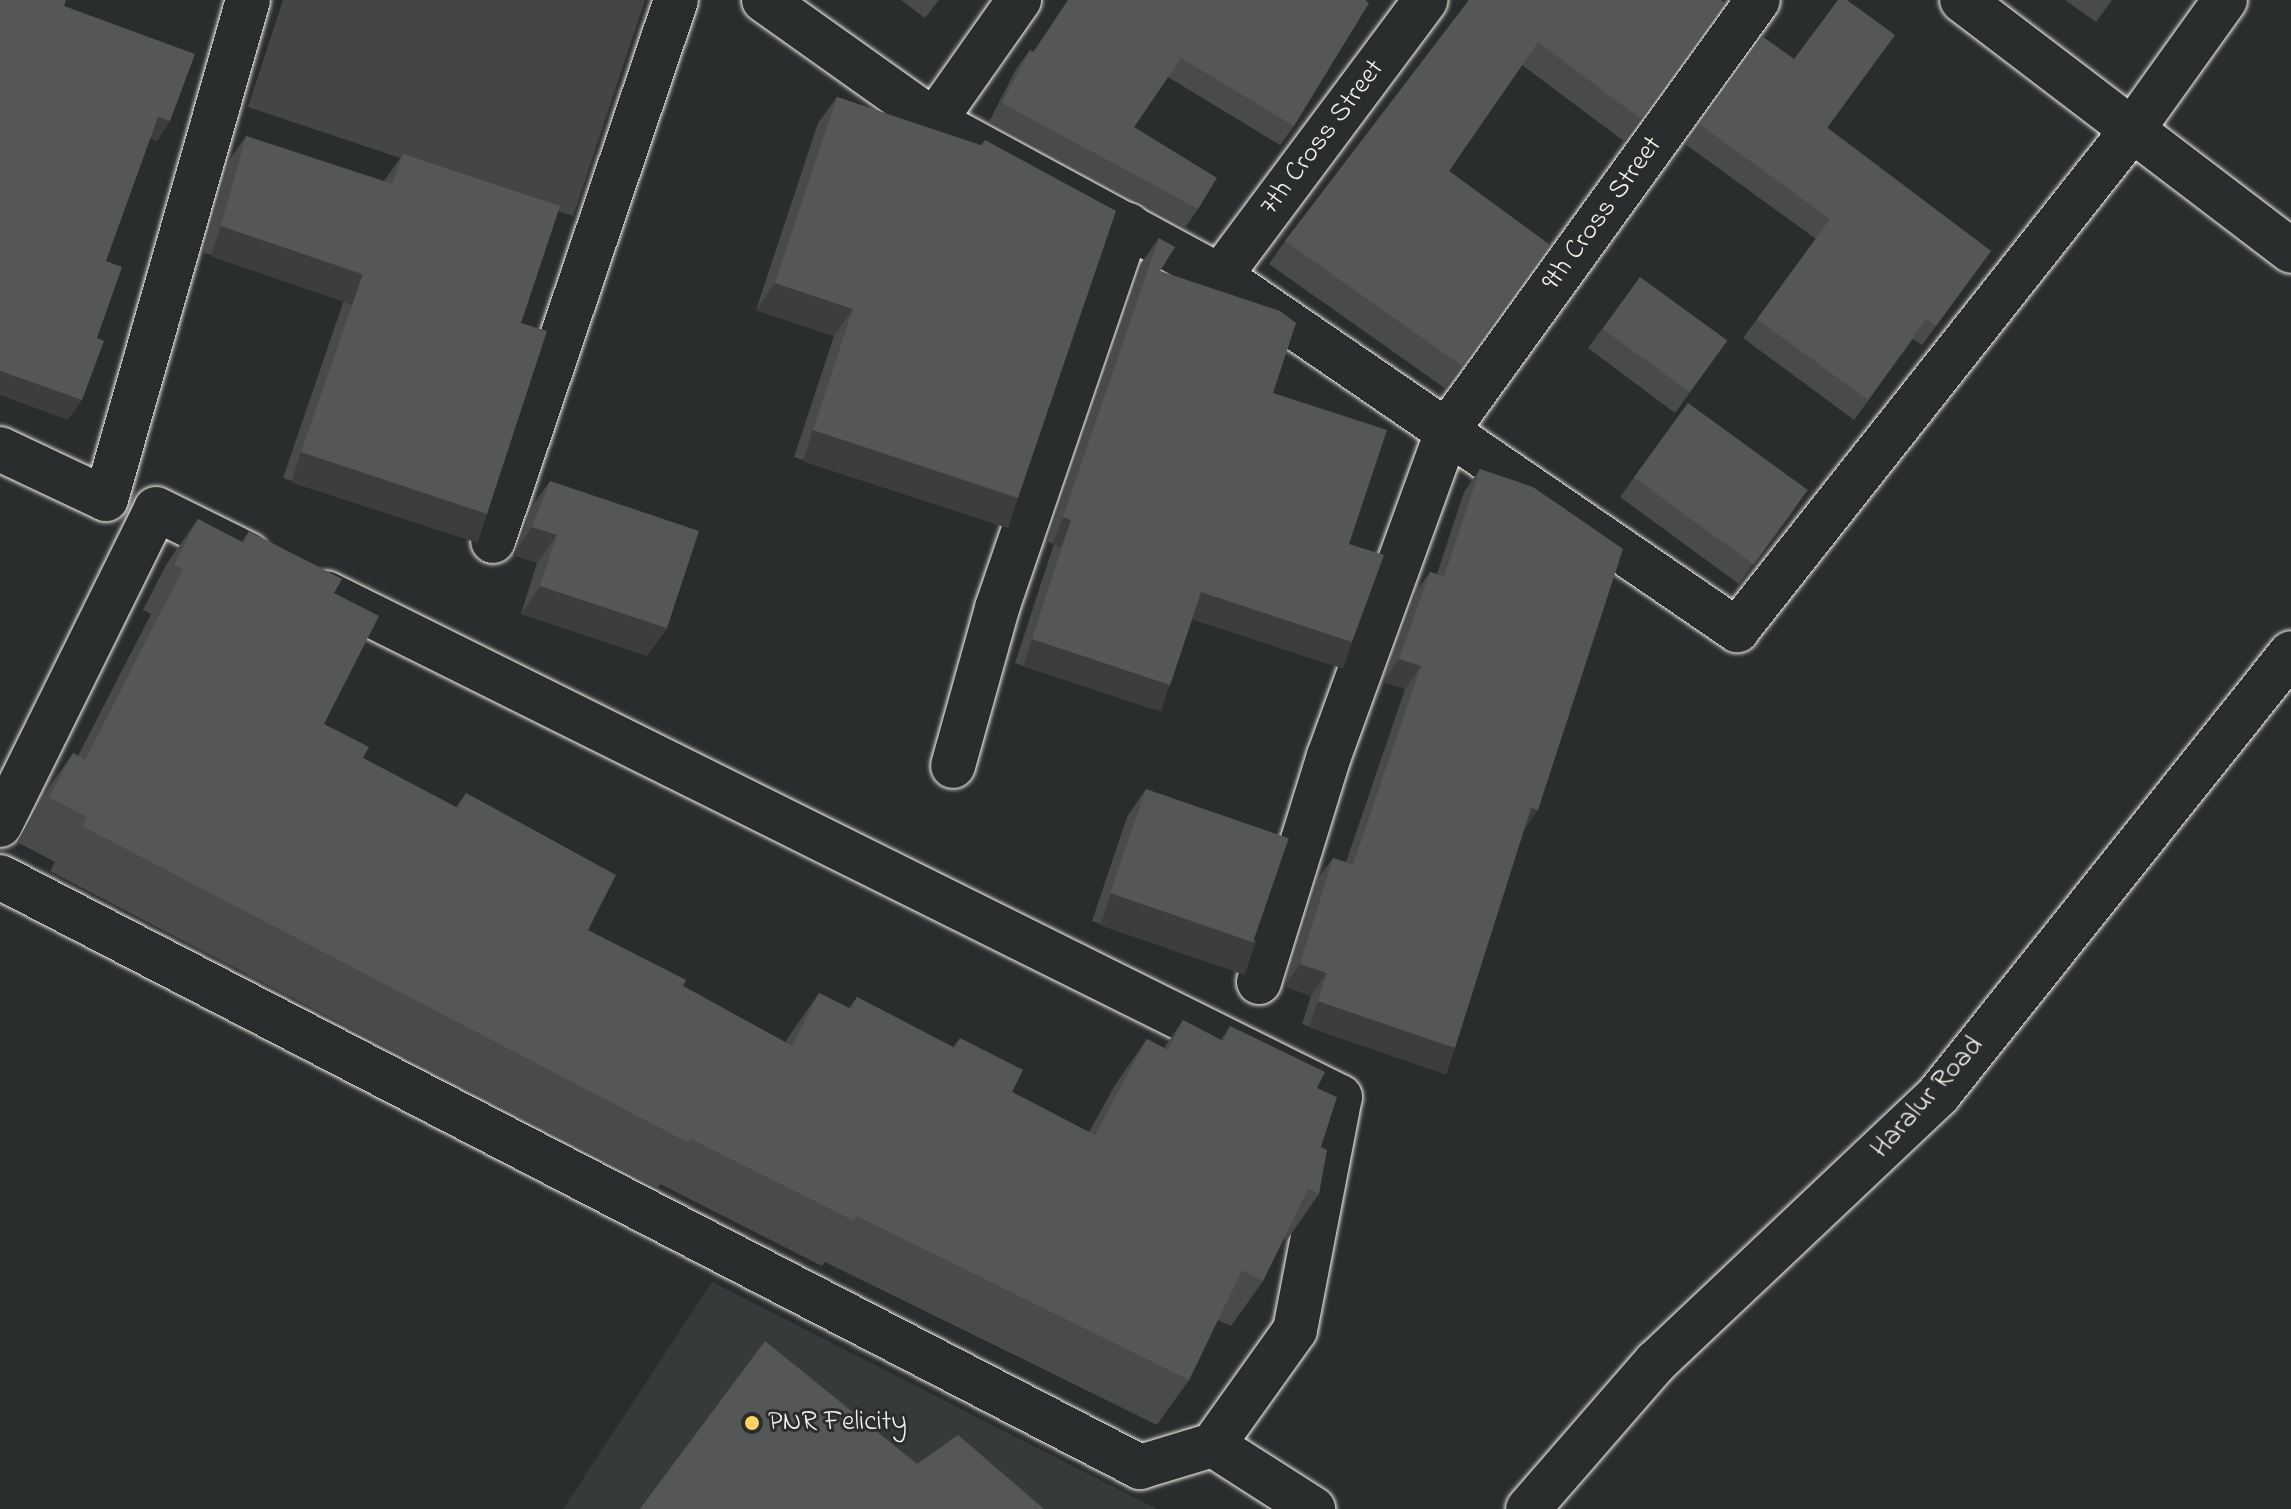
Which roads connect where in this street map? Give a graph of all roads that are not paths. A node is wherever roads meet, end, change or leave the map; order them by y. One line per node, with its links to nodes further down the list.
1 (248, 0): 15 (street)
2 (676, 0): 16 (street)
3 (764, 0): 9 (street)
4 (1019, 0): 9 (street)
5 (1426, 0): 13 (street, 7th Cross Street)
6 (1758, 0): 14 (street, 9th Cross Street)
7 (1962, 0): 10 (street)
8 (2225, 0): 10 (street)
9 (934, 121): 11 (street)
10 (2132, 130): 12 (street); 14 (street)
11 (1128, 225): 13 (street); 18 (street)
12 (2291, 251)
13 (1220, 276): 14 (street)
14 (1448, 429): 21 (street, 9th Cross Street)
15 (0, 449)
16 (493, 541)
17 (2291, 653): 24 (street, Haralur Road)
18 (953, 766)
19 (0, 825): 22 (street)
20 (0, 877): 22 (street)
21 (1259, 982)
22 (1213, 1445): 23 (street)
23 (1313, 1509)
24 (1528, 1509)

